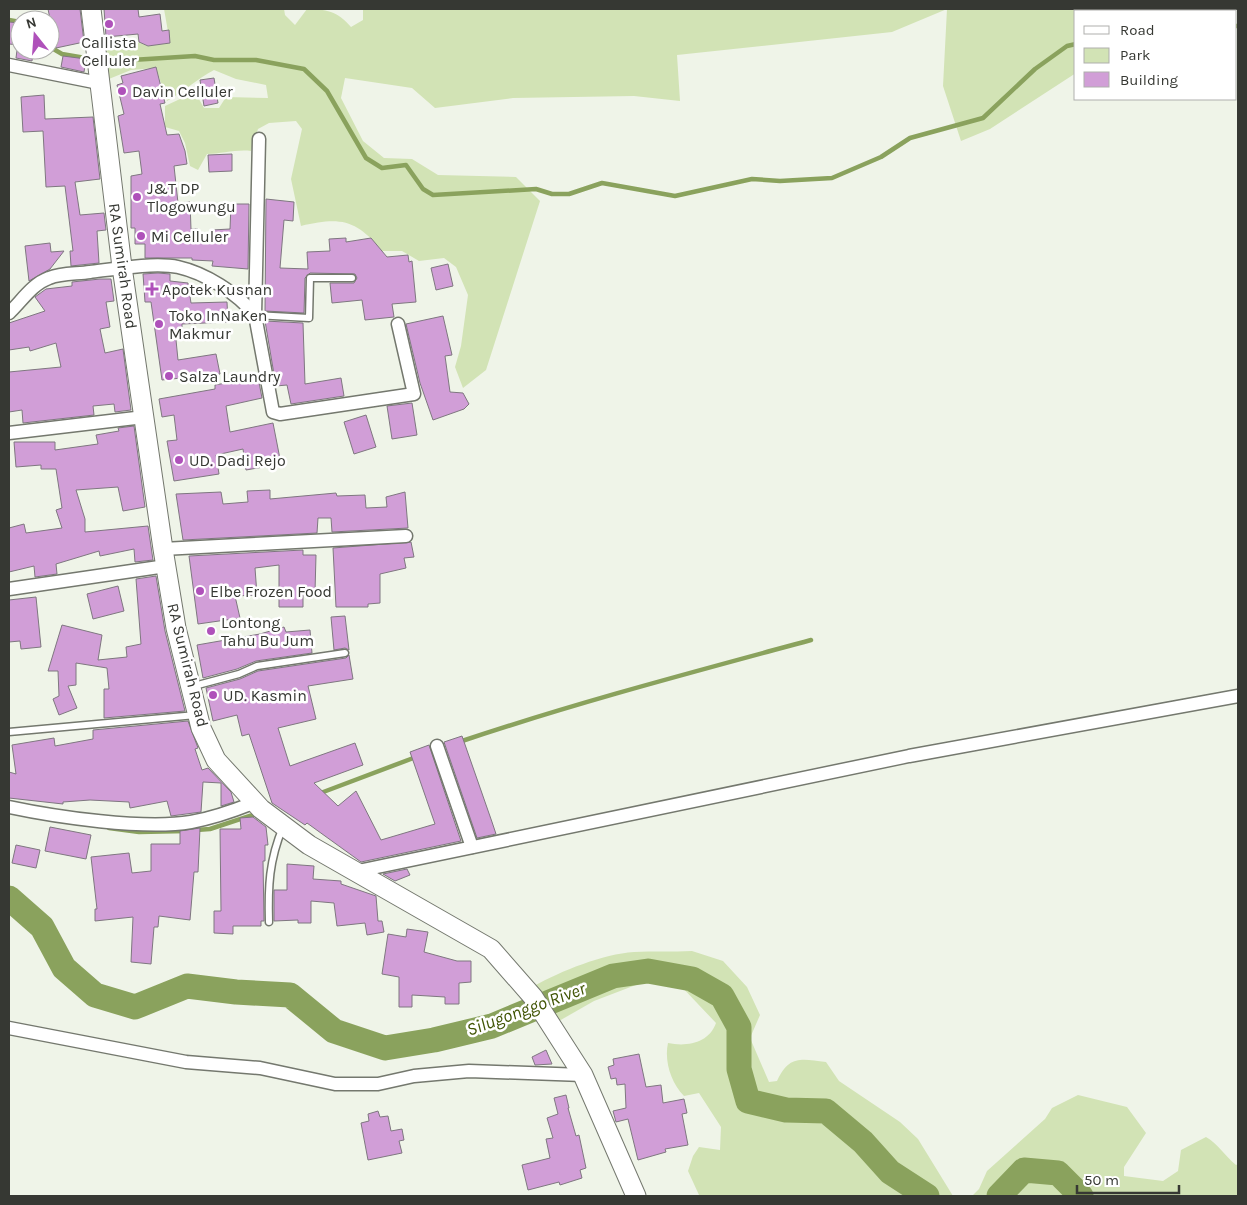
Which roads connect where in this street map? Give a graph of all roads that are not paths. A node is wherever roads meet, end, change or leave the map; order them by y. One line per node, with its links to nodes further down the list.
1 (91, 9): 3 (main road, RA Sumirah Road)
2 (9, 65): 3 (street)
3 (98, 68): 5 (main road, RA Sumirah Road)
4 (259, 139): 8 (street)
5 (122, 267): 7 (street); 8 (street); 10 (main road, RA Sumirah Road)
6 (352, 278): 8 (lane)
7 (9, 313)
8 (255, 315): 9 (street)
9 (398, 324)
10 (144, 417): 11 (street); 13 (main road, RA Sumirah Road)
11 (9, 433)
12 (406, 536): 13 (street)
13 (165, 557): 14 (street); 16 (main road, RA Sumirah Road)
14 (9, 589)
15 (345, 653): 16 (lane)
16 (190, 687): 18 (main road, RA Sumirah Road)
17 (1238, 696): 24 (street)
18 (198, 715): 19 (lane); 21 (main road, RA Sumirah Road)
19 (9, 732)
20 (437, 746): 24 (street)
21 (256, 805): 22 (street); 23 (main road, RA Sumirah Road)
22 (9, 807)
23 (284, 826): 25 (main road, RA Sumirah Road); 26 (lane)
24 (472, 847): 25 (street)
25 (358, 872): 28 (main road, RA Sumirah Road)
26 (268, 922)
27 (9, 1028): 28 (street)
28 (583, 1075): 29 (main road, RA Sumirah Road)
29 (636, 1196)

